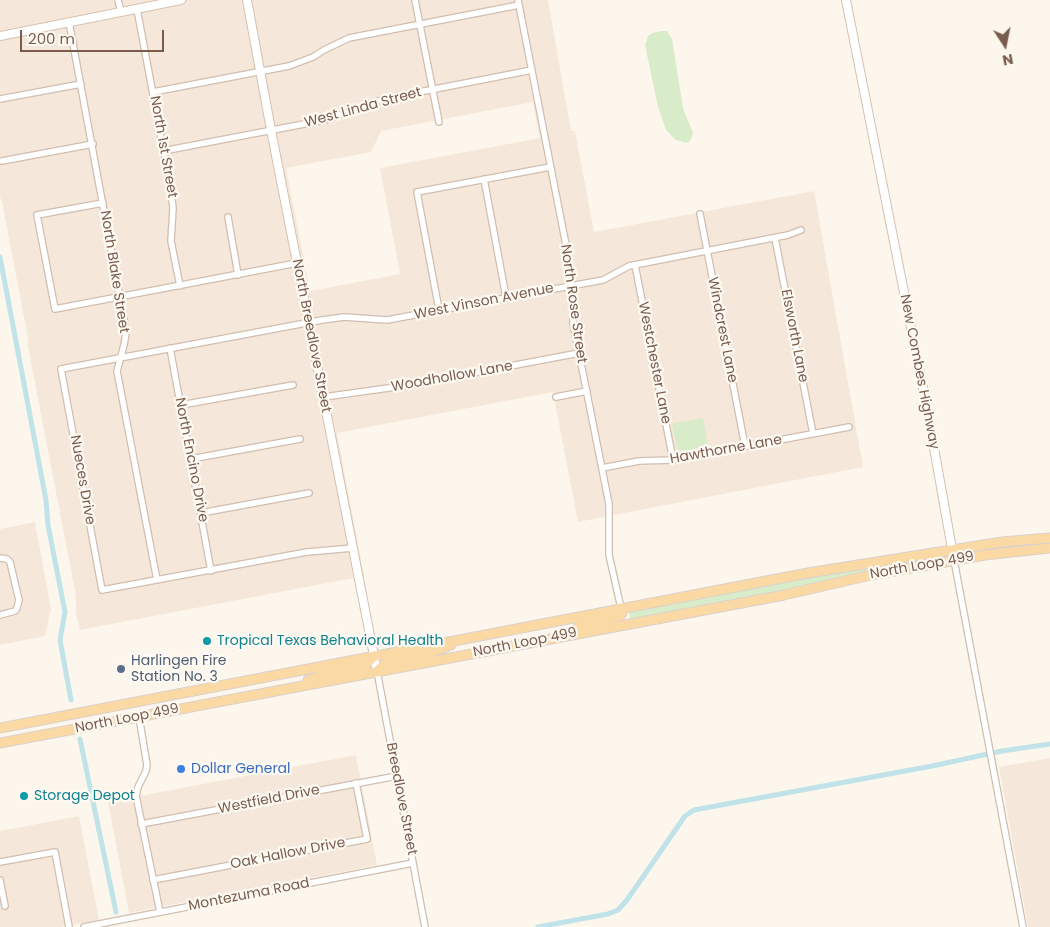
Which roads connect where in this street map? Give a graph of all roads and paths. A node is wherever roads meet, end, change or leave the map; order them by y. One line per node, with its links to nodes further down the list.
1 (118, 0): 8 (street)
2 (181, 0): 7 (street)
3 (247, 0): 13 (street, North Breedlove Street)
4 (415, 0): 10 (street)
5 (846, 0): 61 (street, New Combes Highway)
6 (519, 2): 10 (street); 12 (street, North Rose Street)
7 (136, 9): 8 (street); 16 (street, North 1st Street)
8 (120, 12): 9 (street)
9 (69, 22): 11 (street); 14 (street, North Blake Street)
10 (420, 25): 13 (street); 15 (street)
11 (0, 36)
12 (532, 70): 15 (street, West Linda Street); 23 (street, North Rose Street)
13 (260, 71): 16 (street); 19 (street, North Breedlove Street)
14 (81, 84): 17 (street); 20 (street, North Blake Street)
15 (432, 90): 18 (street); 19 (street, West Linda Street)
16 (153, 92): 21 (street, North 1st Street)
17 (0, 99)
18 (438, 122)
19 (271, 130): 21 (street, West Linda Street); 31 (street, North Breedlove Street)
20 (93, 144): 22 (street); 25 (street, North Blake Street)
21 (164, 150): 34 (street, North 1st Street)
22 (2, 161)
23 (550, 167): 24 (street); 35 (street, North Rose Street)
24 (484, 180): 37 (street); 38 (street)
25 (103, 203): 36 (street, North Blake Street); 36 (street)
26 (700, 214): 30 (street, Windcrest Lane)
27 (228, 217): 33 (street)
28 (801, 230): 29 (street, West Vinson Avenue)
29 (775, 238): 30 (street, West Vinson Avenue); 50 (street, Elsworth Lane)
30 (707, 251): 32 (street, West Vinson Avenue); 52 (street, Windcrest Lane)
31 (296, 263): 33 (street); 39 (street, North Breedlove Street)
32 (634, 265): 35 (street, West Vinson Avenue); 54 (street, Westchester Lane)
33 (238, 275): 34 (street)
34 (180, 286): 36 (street)
35 (570, 286): 37 (street, West Vinson Avenue); 41 (street, North Rose Street)
36 (121, 296): 42 (street, North Blake Street)
37 (506, 297): 38 (street, West Vinson Avenue)
38 (440, 310): 39 (street, West Vinson Avenue)
39 (309, 323): 40 (street, West Vinson Avenue); 46 (street, North Breedlove Street)
40 (170, 348): 42 (street, West Vinson Avenue); 48 (street, North Encino Drive)
41 (579, 354): 45 (street, North Rose Street); 46 (street, Woodhollow Lane)
42 (120, 357): 43 (street, West Vinson Avenue); 65 (street, North Blake Street)
43 (61, 369): 65 (street, Nueces Drive)
44 (293, 385): 48 (street)
45 (587, 391): 47 (street); 55 (street, North Rose Street)
46 (324, 397): 59 (street, North Breedlove Street)
47 (556, 397)
48 (181, 405): 53 (street, North Encino Drive)
49 (849, 427): 50 (street, Hawthorne Lane)
50 (813, 434): 52 (street, Hawthorne Lane)
51 (300, 439): 53 (street)
52 (745, 446): 54 (street, Hawthorne Lane)
53 (191, 459): 57 (street, North Encino Drive)
54 (673, 460): 55 (street, Hawthorne Lane)
55 (602, 468): 66 (street, North Rose Street)
56 (309, 493): 57 (street)
57 (201, 513): 64 (street, North Encino Drive)
58 (1050, 538): 61 (main road, North Loop 499)
59 (353, 548): 64 (street); 70 (street, North Breedlove Street)
60 (1050, 548): 63 (main road, North Loop 499)
61 (952, 550): 63 (street, New Combes Highway); 66 (main road, North Loop 499)
62 (0, 558): 67 (street)
63 (954, 560): 68 (main road, North Loop 499); 89 (street, New Combes Highway)
64 (212, 571): 65 (street)
65 (157, 580)
66 (621, 608): 68 (main road); 69 (main road, North Loop 499)
67 (0, 615)
68 (569, 634): 71 (main road, North Loop 499)
69 (470, 637): 70 (main road, North Loop 499); 71 (main road)
70 (374, 656): 71 (street, North Breedlove Street); 72 (main road); 73 (main road, North Loop 499)
71 (377, 671): 72 (main road, North Loop 499); 77 (street, Breedlove Street)
72 (285, 689): 74 (main road, North Loop 499)
73 (135, 702): 74 (main road); 75 (main road, North Loop 499)
74 (139, 717): 76 (main road, North Loop 499); 79 (street)
75 (0, 728)
76 (0, 743)
77 (397, 776): 78 (street, Westfield Drive); 81 (street, Breedlove Street)
78 (356, 784): 79 (street, Westfield Drive); 83 (street, Oak Hallow Drive)
79 (141, 824): 83 (street)
80 (0, 862): 86 (street)
81 (413, 863): 85 (street, Montezuma Road); 88 (street, Breedlove Street)
82 (0, 880): 84 (street)
83 (154, 880): 85 (street)
84 (5, 906)
85 (160, 912): 87 (street, Montezuma Road)
86 (69, 927)
87 (84, 927)
88 (425, 927)
89 (1023, 927)

